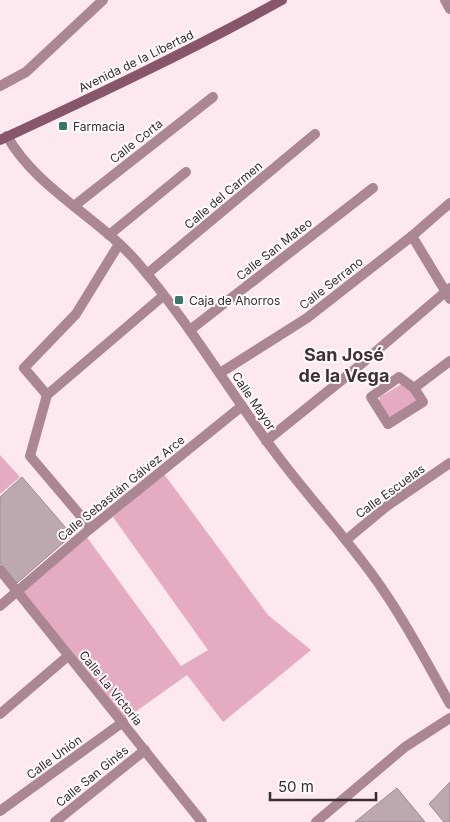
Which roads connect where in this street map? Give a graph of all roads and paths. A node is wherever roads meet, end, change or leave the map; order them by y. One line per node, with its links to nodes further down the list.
1 (103, 0): 5 (street)
2 (282, 0): 8 (main road, Avenida de la Libertad)
3 (444, 0): 4 (street)
4 (450, 9)
5 (0, 86)
6 (213, 97): 12 (street, Calle Corta)
7 (315, 134): 16 (street, Calle del Carmen)
8 (4, 138): 12 (street, Calle Mayor)
9 (186, 172): 13 (street)
10 (373, 188): 19 (street, Calle San Mateo)
11 (450, 203): 14 (street, Calle Serrano)
12 (74, 206): 13 (street, Calle Mayor)
13 (109, 234): 15 (street, Calle Mayor)
14 (412, 236): 17 (street); 21 (street, Calle Serrano)
15 (119, 244): 16 (street, Calle Mayor); 23 (street)
16 (147, 274): 18 (street, Calle Mayor)
17 (448, 293): 25 (street)
18 (163, 296): 19 (street, Calle Mayor); 23 (street)
19 (190, 330): 21 (street, Calle Mayor)
20 (450, 361): 22 (street)
21 (220, 373): 24 (street, Calle Mayor)
22 (414, 388): 22 (street)
23 (47, 395): 27 (street)
24 (242, 406): 25 (street, Calle Mayor); 27 (street, Calle Sebastián Gálvez Arce)
25 (266, 441): 28 (street, Calle Mayor)
26 (450, 463): 28 (street, Calle Escuelas)
27 (91, 528): 30 (street, Calle Sebastián Gálvez Arce)
28 (346, 540): 33 (street, Calle Mayor)
29 (0, 570): 30 (street, Calle La Victoria)
30 (17, 591): 31 (street, Calle Sebastián Gálvez Arce); 32 (street, Calle La Victoria)
31 (0, 606)
32 (68, 656): 34 (street); 36 (street, Calle La Victoria)
33 (450, 704)
34 (0, 714)
35 (450, 718): 41 (street)
36 (123, 722): 37 (street, Calle La Victoria); 38 (street, Calle Unión)
37 (145, 750): 39 (street, Calle La Victoria); 40 (street, Calle San Ginés)
38 (0, 811)
39 (200, 821)
40 (55, 822)
41 (316, 822)

